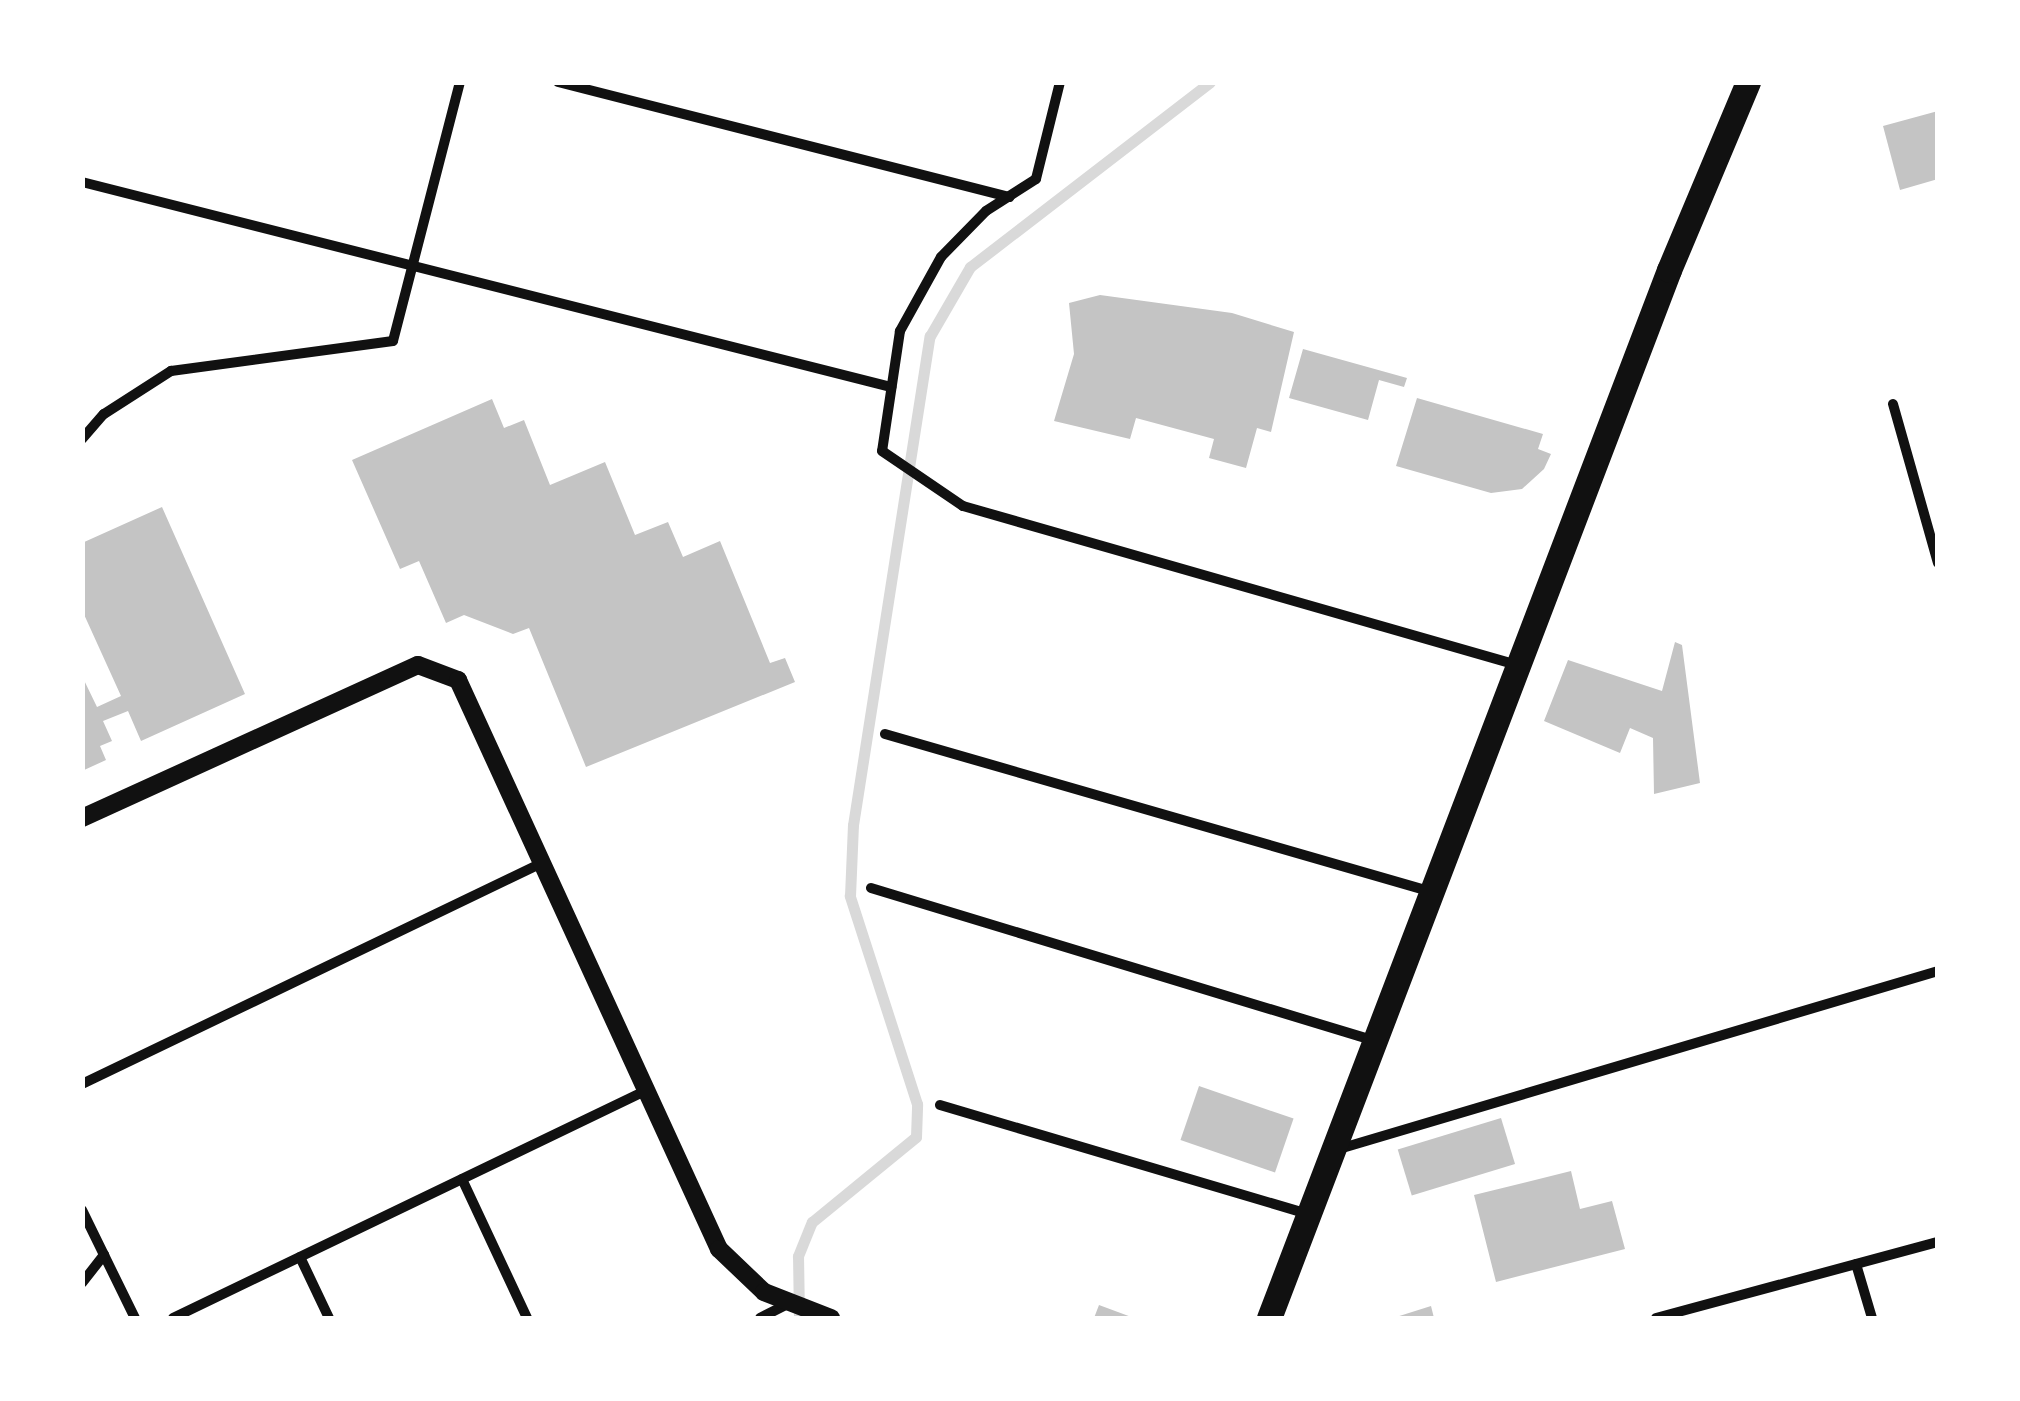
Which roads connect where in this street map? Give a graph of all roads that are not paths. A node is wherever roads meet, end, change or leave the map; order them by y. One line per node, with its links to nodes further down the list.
1 (460, 82): 7 (street)
2 (558, 82): 6 (street)
3 (1060, 82): 6 (street)
4 (1748, 82): 12 (main road)
5 (82, 182): 7 (street)
6 (1010, 197): 8 (street)
7 (413, 266): 8 (street); 10 (street)
8 (891, 387): 12 (street)
9 (1893, 404): 11 (street)
10 (82, 439)
11 (1938, 563)
12 (1518, 666): 17 (main road)
13 (885, 734): 17 (street)
14 (82, 818): 15 (street)
15 (545, 861): 20 (street); 21 (street)
16 (871, 888): 19 (street)
17 (1433, 893): 19 (main road)
18 (1938, 970): 23 (street)
19 (1378, 1042): 23 (main road)
20 (82, 1084)
21 (648, 1090): 24 (street); 32 (street)
22 (940, 1105): 26 (street)
23 (1335, 1150): 26 (main road)
24 (462, 1180): 29 (street); 36 (street)
25 (82, 1210): 28 (street)
26 (1310, 1215): 39 (main road)
27 (1938, 1242): 30 (street)
28 (104, 1255): 31 (street); 33 (street)
29 (300, 1257): 34 (street); 35 (street)
30 (1856, 1264): 40 (street); 41 (street)
31 (82, 1283)
32 (789, 1305): 37 (street); 38 (street)
33 (135, 1318)
34 (173, 1318)
35 (329, 1318)
36 (527, 1318)
37 (760, 1318)
38 (828, 1318)
39 (1269, 1318)
40 (1656, 1318)
41 (1872, 1318)

